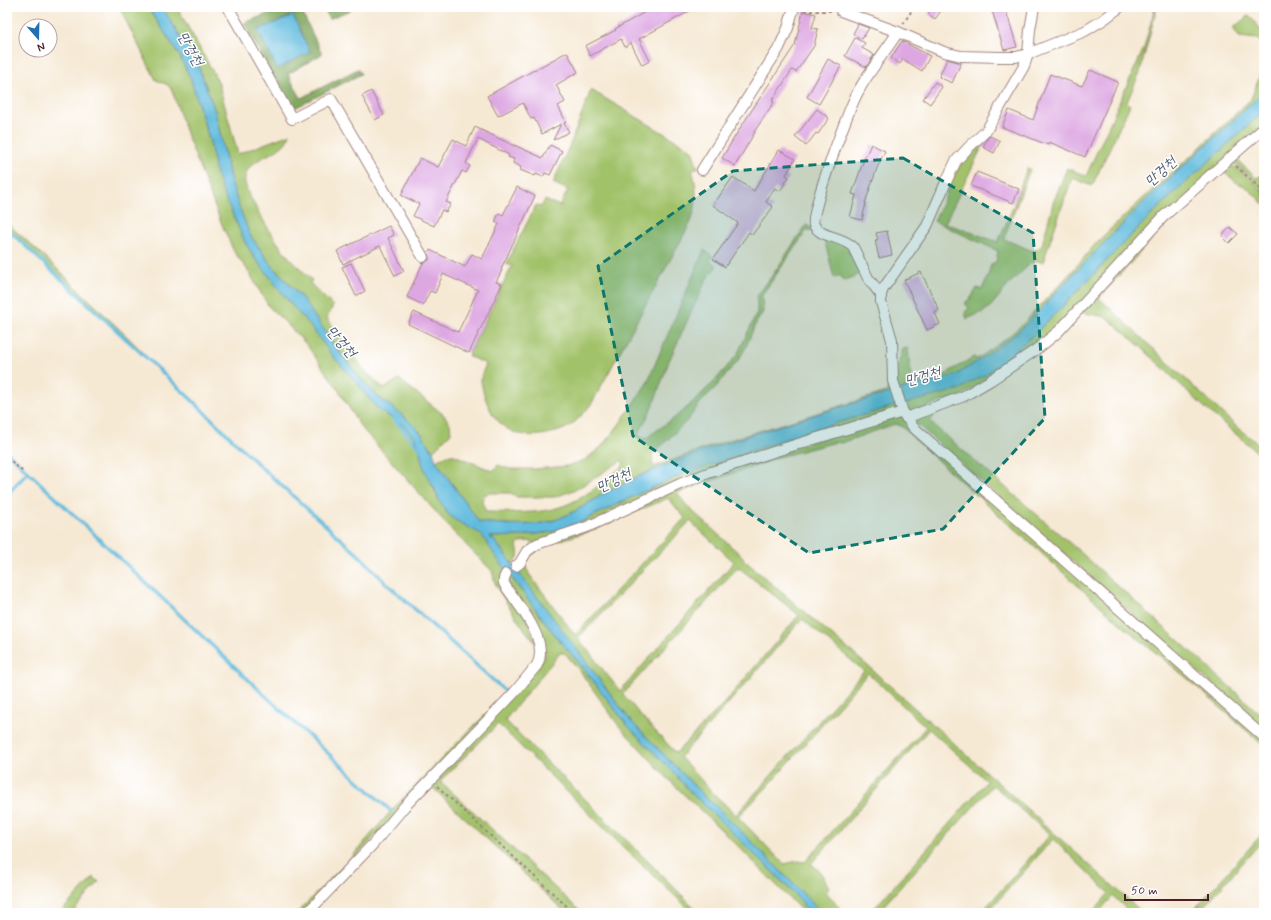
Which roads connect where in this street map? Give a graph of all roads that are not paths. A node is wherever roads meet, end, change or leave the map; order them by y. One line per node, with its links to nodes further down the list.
1 (228, 7): 10 (street)
2 (794, 7): 9 (street)
3 (1034, 7): 7 (street)
4 (1120, 7): 7 (street)
5 (842, 11): 6 (street)
6 (898, 32): 7 (street); 11 (street)
7 (1028, 54): 11 (street)
8 (1264, 128): 12 (street)
9 (702, 170)
10 (423, 257)
11 (881, 296): 12 (street)
12 (903, 412): 13 (street); 15 (street)
13 (516, 566)
14 (506, 574): 16 (street)
15 (1264, 737)
16 (307, 913)

